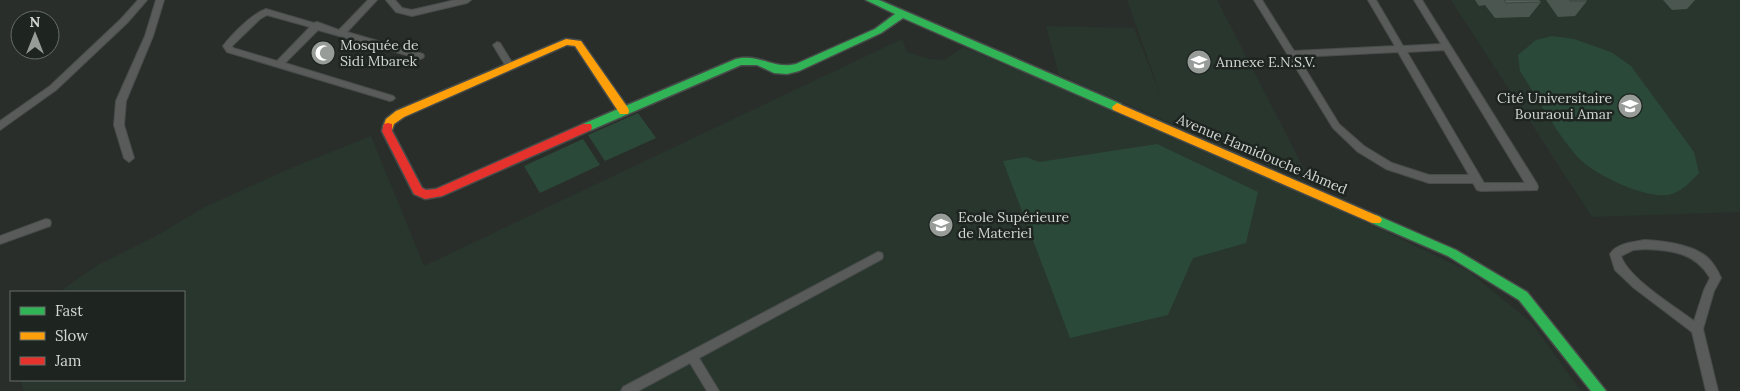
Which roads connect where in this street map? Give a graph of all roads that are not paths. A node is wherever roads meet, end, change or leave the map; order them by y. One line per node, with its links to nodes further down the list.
1 (143, 0): 22 (street)
2 (160, 0): 23 (street)
3 (373, 0): 12 (street)
4 (390, 0): 5 (street)
5 (467, 0)
6 (871, 0): 10 (street, Avenue Hamidouche Ahmed)
7 (1258, 0): 16 (street)
8 (1372, 0): 15 (street)
9 (1418, 0): 14 (street)
10 (902, 14): 21 (street); 32 (street, Avenue Hamidouche Ahmed)
11 (317, 25): 12 (street); 18 (street); 18 (street)
12 (340, 34): 17 (street)
13 (497, 45): 19 (street)
14 (1446, 47): 15 (street); 24 (street)
15 (1401, 50): 16 (street); 24 (street)
16 (1291, 54): 24 (street)
17 (420, 56)
18 (280, 63): 20 (street)
19 (510, 66): 21 (street); 21 (street)
20 (390, 98)
21 (624, 111)
22 (0, 126)
23 (129, 158)
24 (1478, 179)
25 (46, 223): 26 (street)
26 (0, 240)
27 (878, 256): 29 (street)
28 (1697, 329): 28 (street); 33 (street)
29 (692, 356): 30 (street); 31 (street)
30 (627, 391)
31 (713, 391)
32 (1599, 391)
33 (1712, 391)

